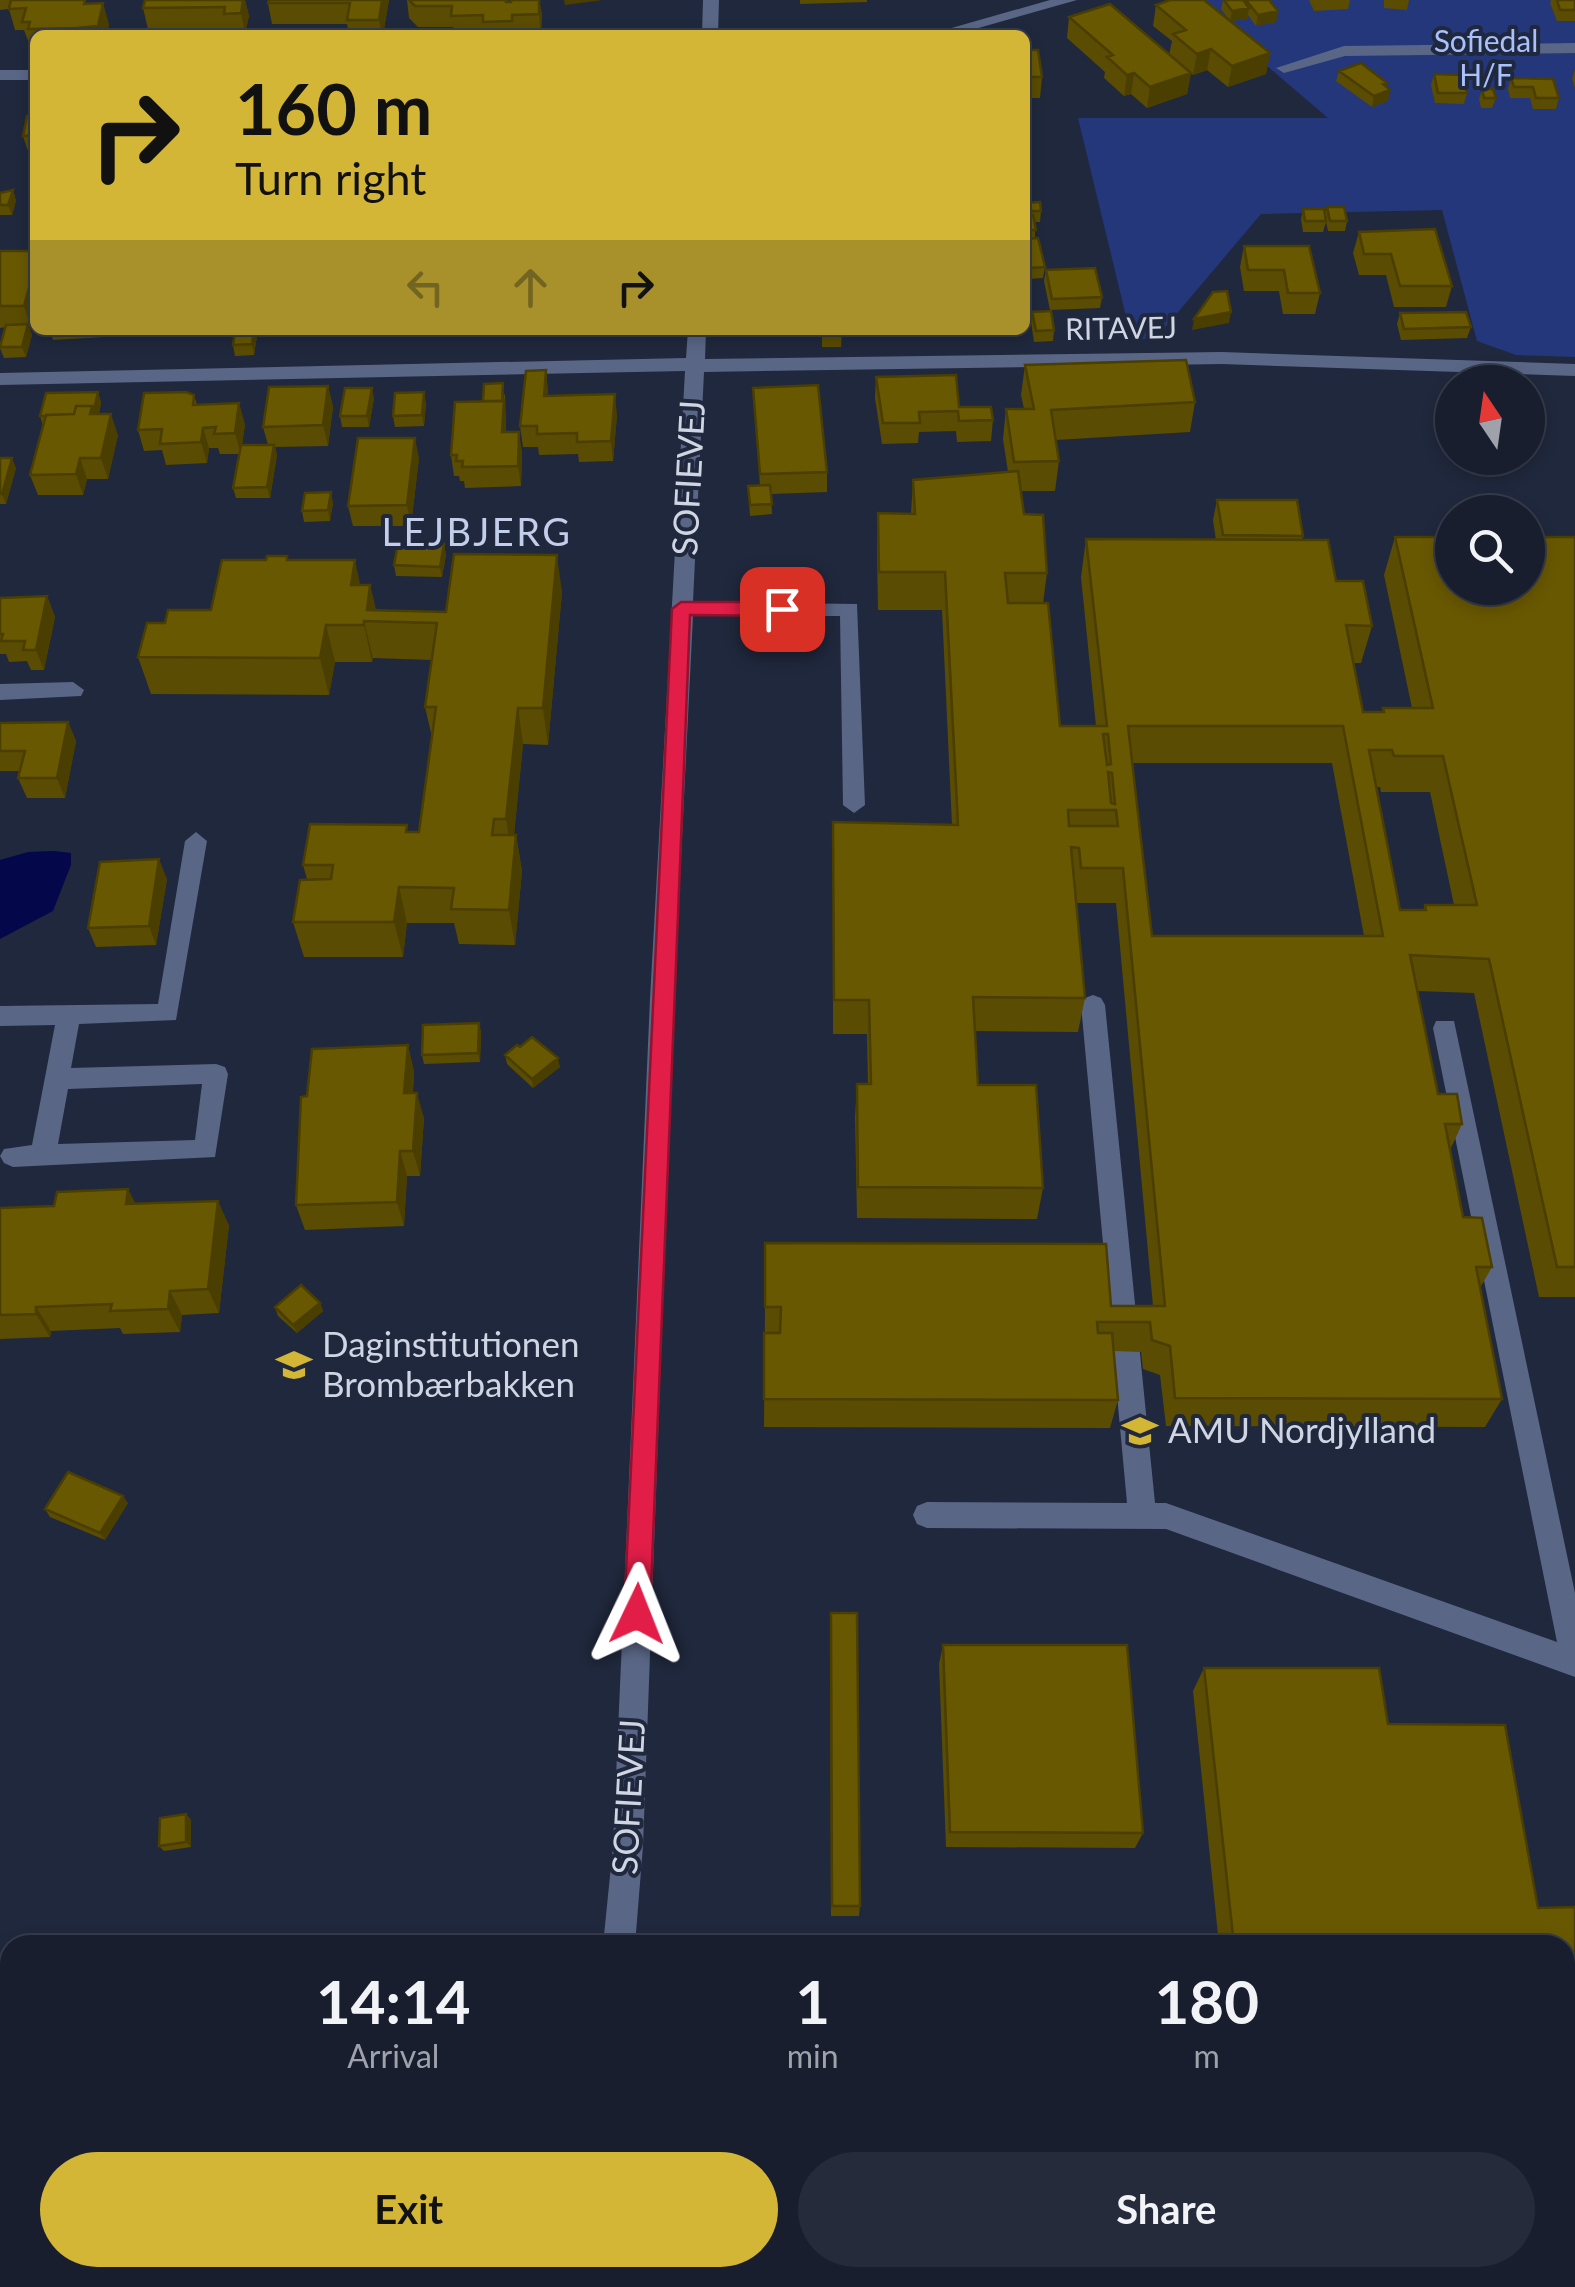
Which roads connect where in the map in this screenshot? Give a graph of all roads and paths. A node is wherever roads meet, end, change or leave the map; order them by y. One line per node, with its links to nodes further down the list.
1 (711, 0): 5 (street)
2 (995, 0): 4 (street)
3 (1069, 0): 4 (street)
4 (996, 20): 6 (street)
5 (710, 30)
6 (955, 30)
7 (1575, 48): 8 (street)
8 (1284, 68)
9 (0, 75): 10 (street)
10 (30, 75)
11 (697, 335): 12 (street, SOFIEVEJ)
12 (696, 365): 13 (street, RITAVEJ); 14 (street, RITAVEJ); 15 (street, SOFIEVEJ)
13 (1575, 370)
14 (0, 380)
15 (681, 609): 18 (street); 30 (street, SOFIEVEJ)
16 (73, 690): 17 (street)
17 (0, 692)
18 (854, 805)
19 (196, 841): 21 (street)
20 (1093, 1005): 28 (street)
21 (69, 1015): 22 (street); 24 (street)
22 (0, 1016)
23 (1445, 1028): 29 (street)
24 (58, 1079): 25 (street); 25 (street)
25 (43, 1155): 26 (street)
26 (13, 1156)
27 (927, 1515): 28 (street)
28 (1142, 1515): 29 (street)
29 (1575, 1662)
30 (620, 1935)

